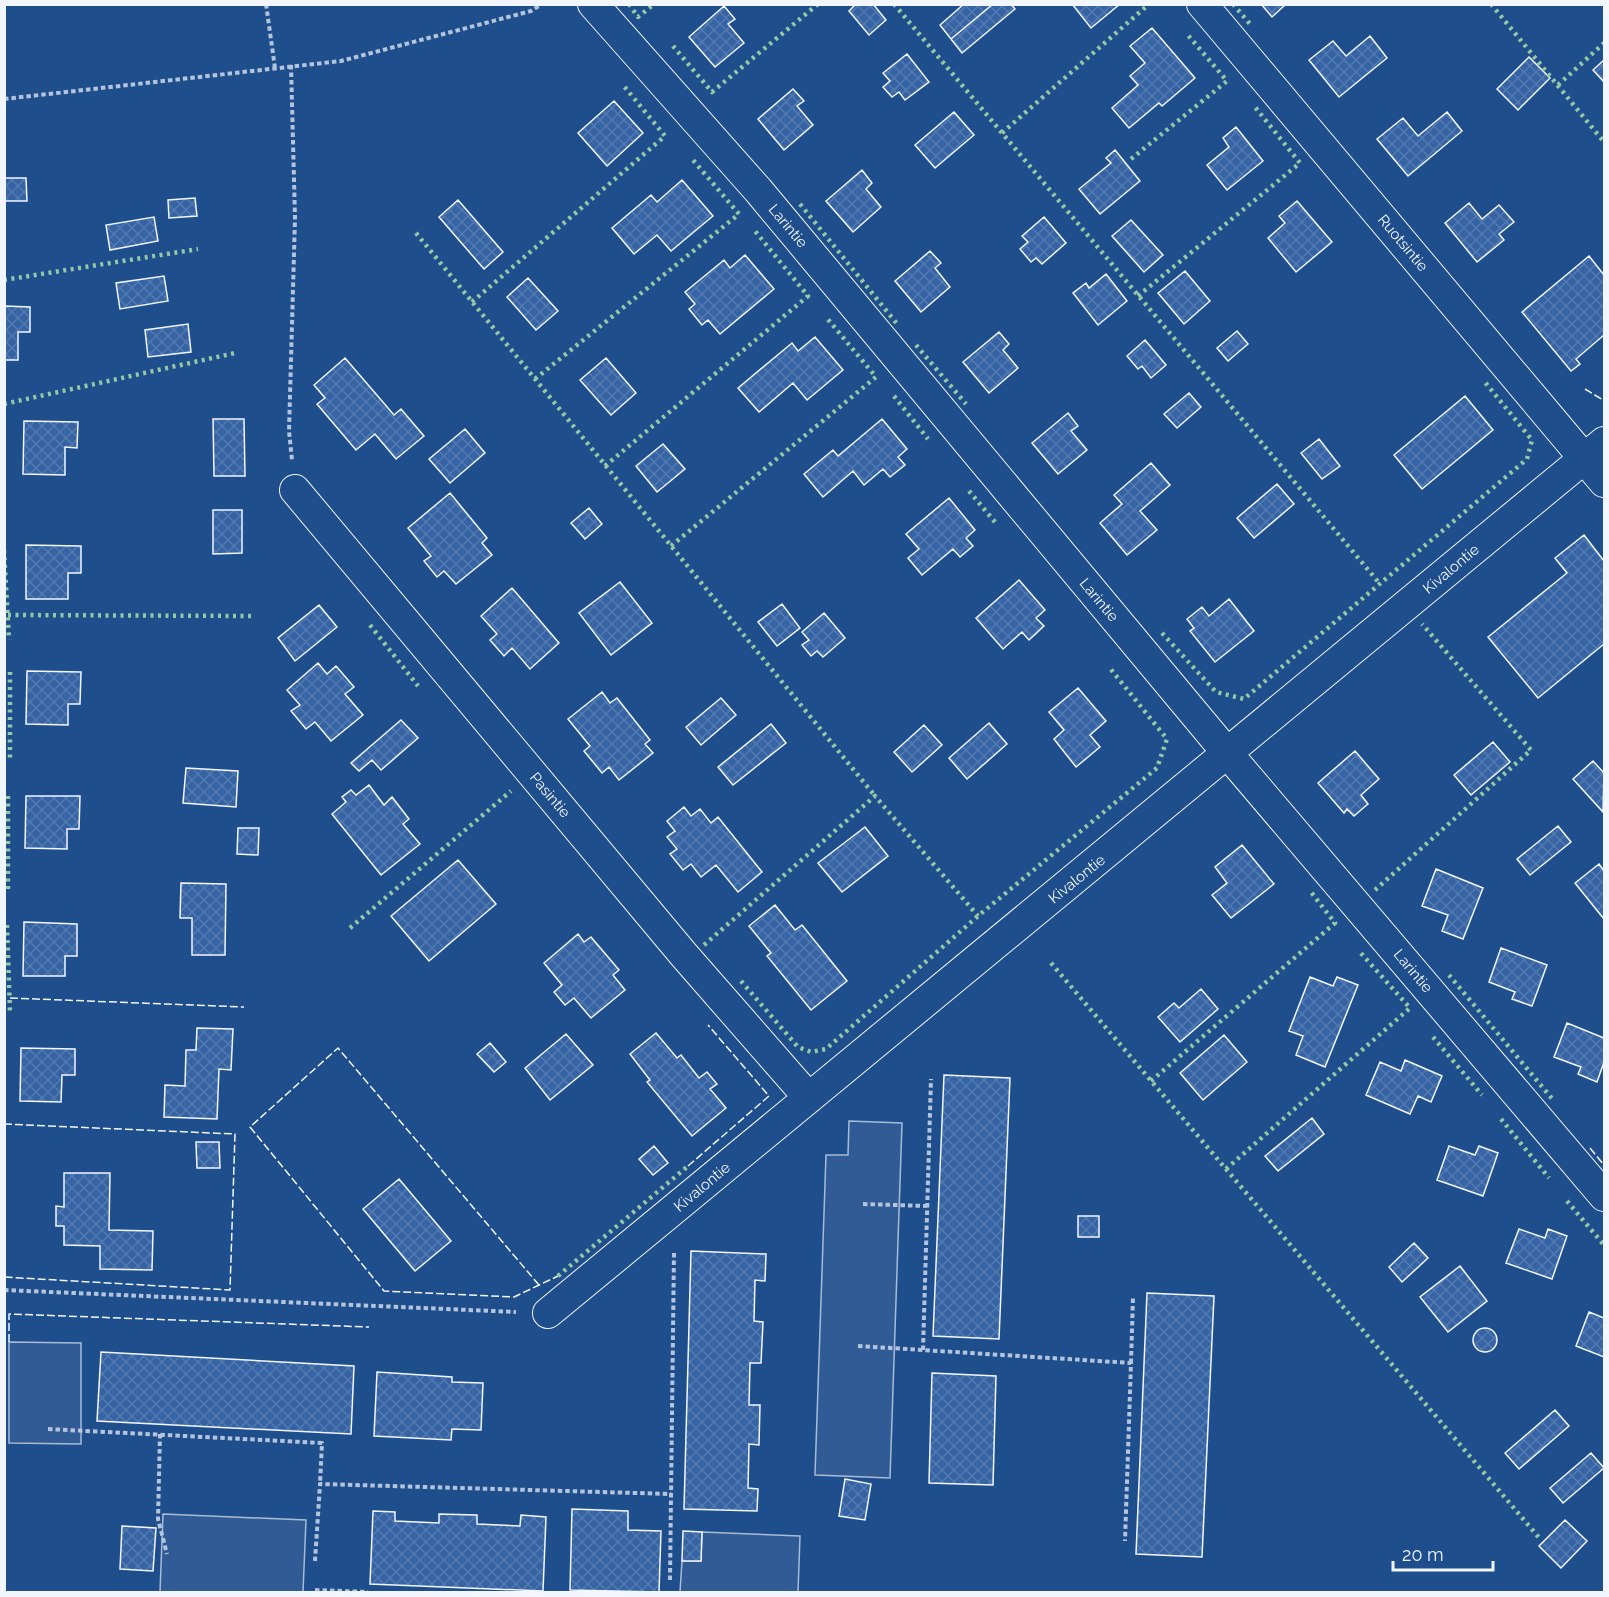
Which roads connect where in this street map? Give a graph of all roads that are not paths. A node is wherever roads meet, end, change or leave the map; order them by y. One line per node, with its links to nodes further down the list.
1 (592, 4): 6 (street, Larintie)
2 (1202, 4): 3 (street, Ruotsintie)
3 (1595, 450): 4 (street, Ruotsintie); 6 (street, Kivalontie)
4 (1605, 482)
5 (295, 490): 7 (street, Pasintie)
6 (1228, 754): 7 (street, Kivalontie); 8 (street, Larintie)
7 (809, 1098): 9 (street, Kivalontie)
8 (1605, 1196)
9 (548, 1313)

